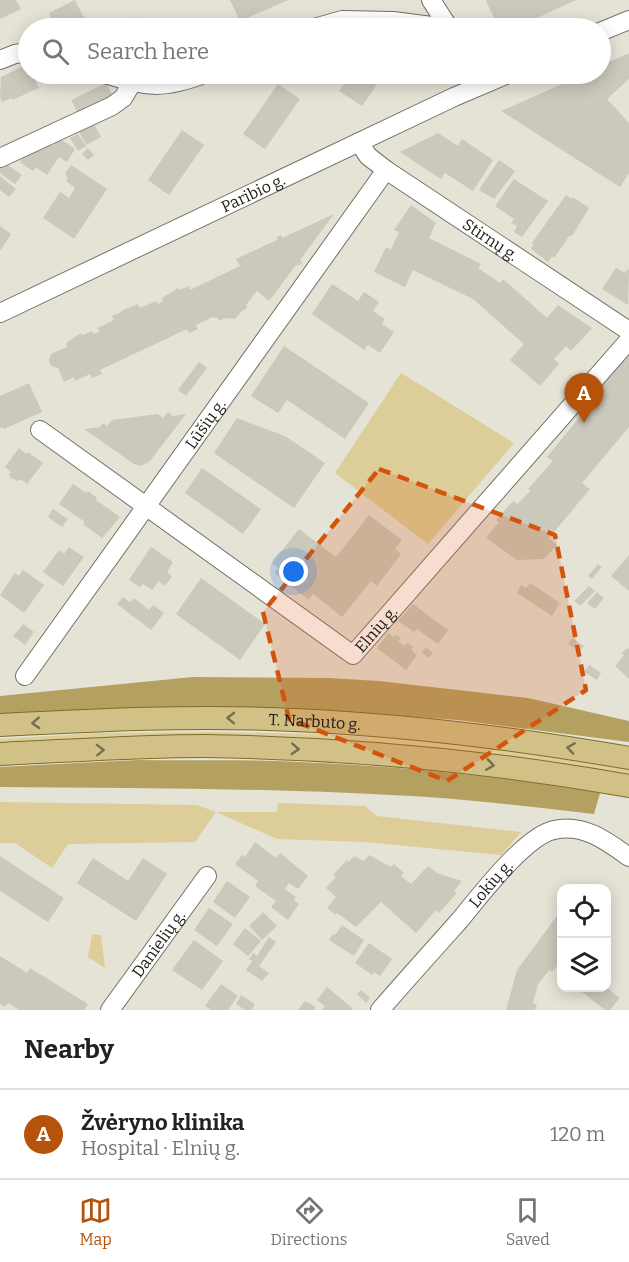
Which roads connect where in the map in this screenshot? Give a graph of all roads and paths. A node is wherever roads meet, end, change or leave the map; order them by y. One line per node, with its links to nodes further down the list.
1 (431, 0): 2 (street)
2 (442, 18)
3 (629, 20): 4 (street)
4 (611, 27)
5 (18, 54): 6 (street)
6 (0, 60)
7 (131, 84): 12 (street)
8 (147, 84): 9 (street)
9 (173, 84)
10 (470, 84): 11 (street, Paribio g.)
11 (359, 142): 13 (street, Stirnų g.); 14 (street, Paribio g.)
12 (0, 158)
13 (386, 170): 15 (street, Stirnų g.); 18 (street, Lūšių g.)
14 (0, 313)
15 (629, 331)
16 (629, 340): 18 (street, Elnių g.)
17 (40, 430): 18 (street, Elnių g.)
18 (146, 508): 19 (street, Lūšių g.)
19 (25, 676)
20 (0, 725): 22 (main road, T. Narbuto g., one-way to 20)
21 (0, 754): 23 (main road, T. Narbuto g., one-way to 23)
22 (629, 758)
23 (629, 786)
24 (629, 857): 27 (street, Lokių g.)
25 (207, 876): 26 (street, Danielių g.)
26 (110, 1010)
27 (380, 1010)

